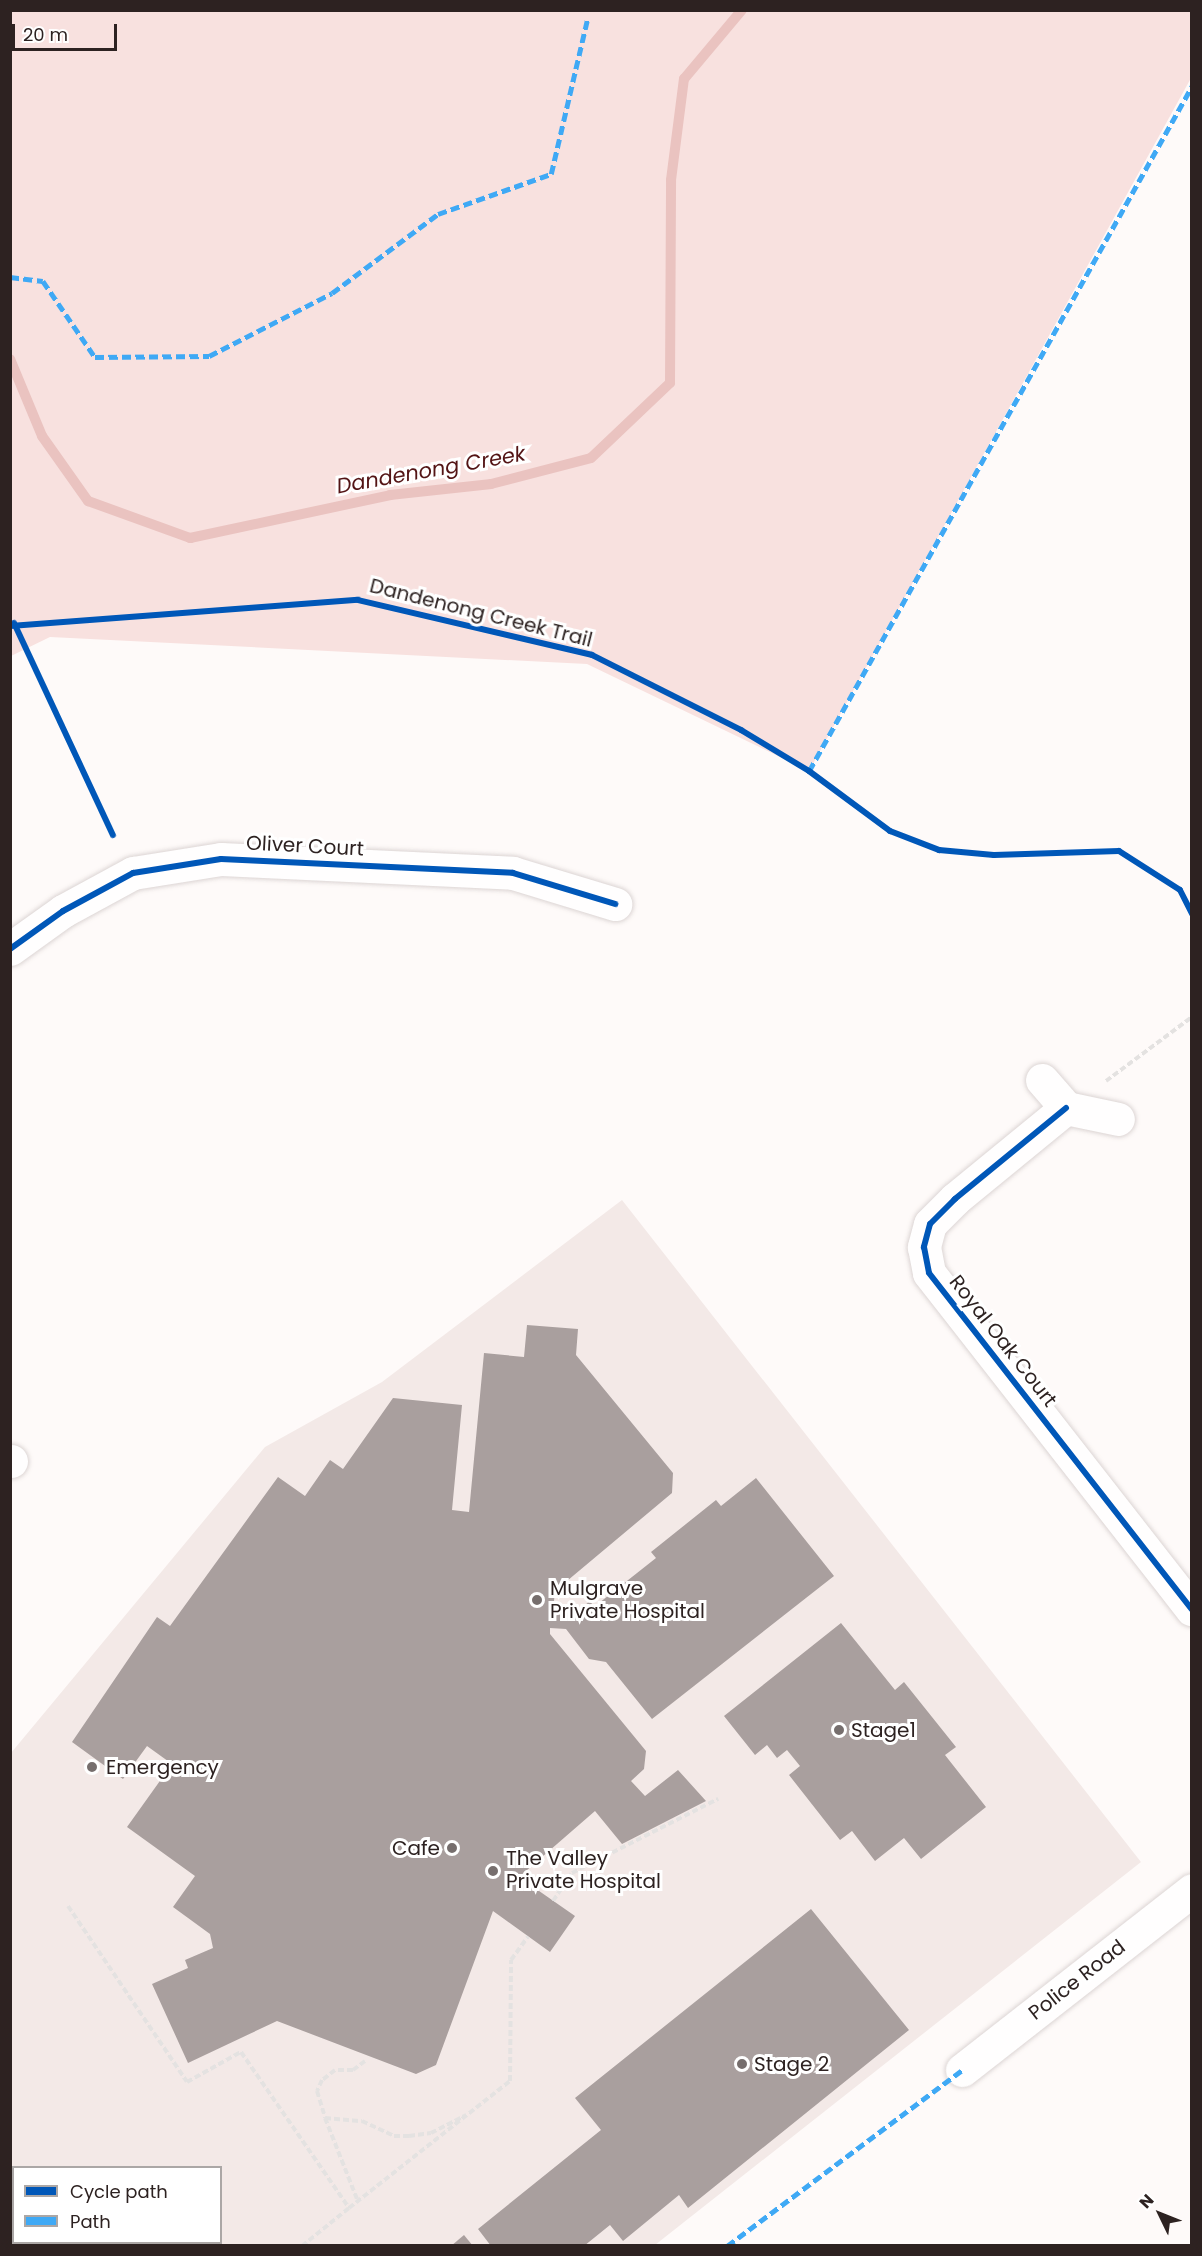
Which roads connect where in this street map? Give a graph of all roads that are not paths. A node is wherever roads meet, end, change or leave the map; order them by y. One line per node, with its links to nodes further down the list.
1 (615, 904): 2 (street, Oliver Court)
2 (10, 949)
3 (1042, 1080): 4 (street)
4 (1066, 1108): 5 (street); 6 (street, Royal Oak Court)
5 (1118, 1119)
6 (1191, 1610)
7 (1191, 1890): 8 (street, Police Road)
8 (962, 2070)

